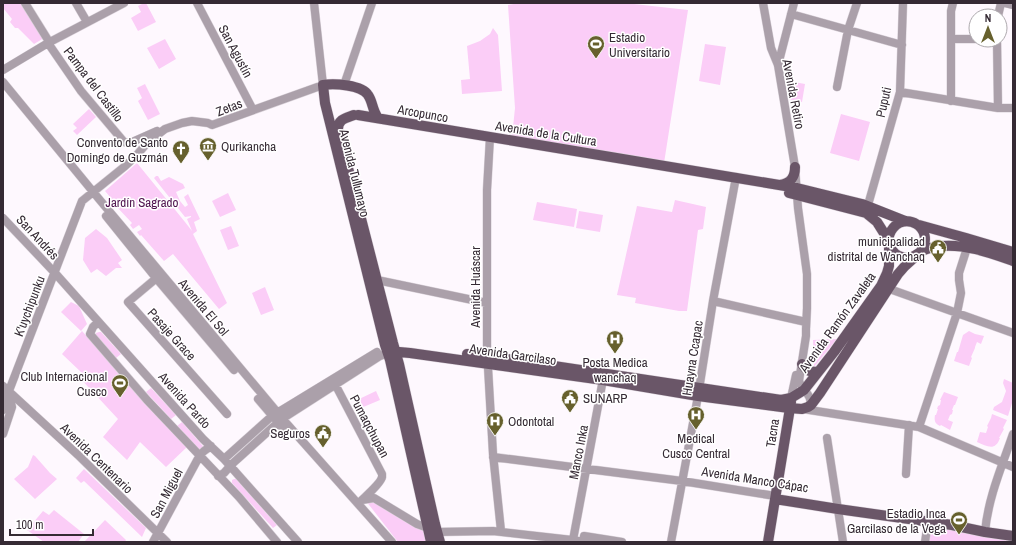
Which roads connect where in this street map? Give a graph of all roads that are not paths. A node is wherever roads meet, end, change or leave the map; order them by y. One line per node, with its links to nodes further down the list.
1 (25, 3): 19 (street)
2 (76, 3): 15 (street)
3 (124, 3): 15 (street)
4 (197, 3): 34 (street, San Agustín)
5 (314, 3): 26 (street, Avenida Tullumayo)
6 (372, 3): 25 (street)
7 (763, 3): 22 (street, Avenida Retiro)
8 (794, 3): 14 (street)
9 (856, 3): 16 (street)
10 (903, 3): 20 (street, Puputi)
11 (953, 3): 18 (street)
12 (1005, 3): 13 (street)
13 (1013, 5)
14 (791, 14): 16 (street); 22 (street)
15 (87, 22): 19 (street)
16 (848, 30): 20 (street); 27 (street)
17 (968, 39): 18 (street)
18 (951, 40): 30 (street)
19 (48, 41): 23 (street); 38 (street, Pampa del Castillo)
20 (902, 45): 29 (street, Puputi)
21 (997, 48): 32 (street)
22 (778, 65): 40 (street, Avenida Retiro)
23 (3, 70)
24 (3, 82): 44 (street, Avenida El Sol)
25 (344, 85): 26 (main road); 31 (main road)
26 (319, 86): 34 (street, Zetas); 35 (main road, Avenida Tullumayo)
27 (837, 87)
28 (3, 90): 44 (street, Avenida El Sol)
29 (900, 92): 30 (street); 45 (street, Puputi)
30 (951, 101): 32 (street)
31 (371, 103): 36 (main road, Avenida Tullumayo); 37 (main road)
32 (998, 108): 33 (street)
33 (1013, 108)
34 (254, 110): 38 (street, Zetas)
35 (327, 112): 36 (main road, Arcopunco); 64 (main road, Avenida Tullumayo)
36 (356, 115): 37 (main road, Arcopunco); 56 (main road, Avenida Tullumayo)
37 (378, 118): 39 (main road, Arcopunco)
38 (165, 129): 44 (street, K'uychipunku)
39 (488, 139): 41 (main road, Avenida de la Cultura); 59 (street, Avenida Huáscar)
40 (795, 167): 42 (main road); 43 (street, Avenida Retiro)
41 (736, 181): 42 (main road, Avenida de la Cultura); 43 (main road, Avenida de la Cultura); 58 (street, Huayna Ccapac)
42 (780, 185): 43 (main road, Avenida de la Cultura)
43 (797, 191): 45 (main road, Avenida de la Cultura); 62 (street, Tacna)
44 (91, 194): 54 (street, K'uychipunku); 55 (street, Avenida El Sol)
45 (867, 207): 47 (main road, Avenida de la Cultura); 49 (main road)
46 (3, 218): 54 (street, San Andrés)
47 (905, 221): 48 (main road); 49 (main road)
48 (919, 225): 51 (main road); 52 (main road)
49 (889, 243): 52 (main road); 57 (main road, Avenida Ramón Zavaleta)
50 (967, 248): 52 (main road); 53 (main road); 60 (street)
51 (1013, 252)
52 (919, 254): 57 (main road, Avenida Ramón Zavaleta)
53 (1013, 261)
54 (55, 273): 61 (street, Avenida Pardo); 70 (street, K'uychipunku)
55 (159, 276): 76 (street, Pasaje Grace); 77 (street, Avenida El Sol)
56 (377, 280): 59 (street); 64 (main road, Avenida Tullumayo)
57 (885, 287): 60 (street); 67 (main road, Avenida Ramón Zavaleta); 74 (main road, Avenida Ramón Zavaleta)
58 (713, 301): 62 (street); 72 (street, Huayna Ccapac)
59 (487, 303): 65 (street, Avenida Huáscar)
60 (957, 313): 63 (street); 79 (street)
61 (98, 322): 83 (street, Avenida Pardo); 84 (street)
62 (806, 326): 66 (street, Tacna); 73 (street, Tacna)
63 (1013, 333)
64 (391, 350): 65 (main road, Avenida Garcilaso); 69 (street); 77 (street); 103 (main road, Avenida Tullumayo)
65 (487, 360): 68 (main road, Avenida Garcilaso); 86 (street, Avenida Huáscar)
66 (802, 364): 67 (main road); 71 (street, Tacna)
67 (819, 371): 71 (main road, Avenida Ramón Zavaleta)
68 (604, 377): 72 (main road, Avenida Garcilaso); 90 (street, Manco Inka)
69 (335, 384): 77 (street); 94 (street, Pumaqchupan)
70 (6, 389): 75 (street, K'uychipunku); 80 (street); 104 (street, Avenida Centenario)
71 (804, 390): 73 (main road); 74 (street, Tacna)
72 (698, 392): 73 (main road, Avenida Garcilaso); 93 (street, Huayna Ccapac)
73 (792, 401): 74 (main road, Avenida Garcilaso); 95 (main road, Tacna)
74 (806, 407): 78 (street)
75 (3, 410)
76 (227, 414)
77 (277, 417): 85 (street); 88 (street); 97 (street, Avenida El Sol)
78 (909, 425): 79 (street); 91 (street)
79 (919, 427): 87 (street)
80 (3, 434)
81 (1013, 434): 87 (street)
82 (827, 438): 98 (street)
83 (212, 446): 84 (street); 85 (street, Avenida Pardo)
84 (200, 455): 92 (street); 104 (street, San Miguel)
85 (224, 459): 88 (street, Avenida Pardo)
86 (494, 459): 90 (street, Avenida Manco Cápac); 100 (street, Avenida Huáscar)
87 (1003, 463): 89 (street); 101 (street)
88 (230, 466): 92 (street); 110 (street, Avenida Pardo)
89 (1013, 467)
90 (586, 471): 93 (street, Avenida Manco Cápac); 106 (street, Manco Inka)
91 (906, 474)
92 (218, 476): 109 (street)
93 (681, 483): 95 (street, Avenida Manco Cápac); 116 (street, Huayna Ccapac)
94 (373, 490): 96 (street); 97 (street)
95 (775, 497): 98 (main road, Avenida Manco Cápac); 117 (main road, Tacna)
96 (374, 498): 97 (street); 103 (street)
97 (358, 504): 111 (street, Avenida El Sol); 112 (street, Avenida El Sol)
98 (837, 507): 99 (main road, Avenida Manco Cápac); 118 (street)
99 (929, 519): 101 (main road, Avenida Manco Cápac); 119 (street)
100 (500, 529): 103 (street); 103 (street); 106 (street)
101 (985, 529): 102 (main road, Avenida Manco Cápac); 105 (main road, Avenida Manco Cápac)
102 (1013, 530)
103 (435, 532): 113 (main road, Avenida Tullumayo)
104 (158, 533): 107 (street, San Miguel); 108 (street, Avenida Centenario)
105 (1013, 536)
106 (573, 538): 114 (street); 115 (street)
107 (153, 542)
108 (167, 542)
109 (277, 542)
110 (298, 542)
111 (385, 542)
112 (392, 542)
113 (431, 542)
114 (590, 542)
115 (622, 542)
116 (671, 542)
117 (768, 542)
118 (843, 542)
119 (925, 542)

